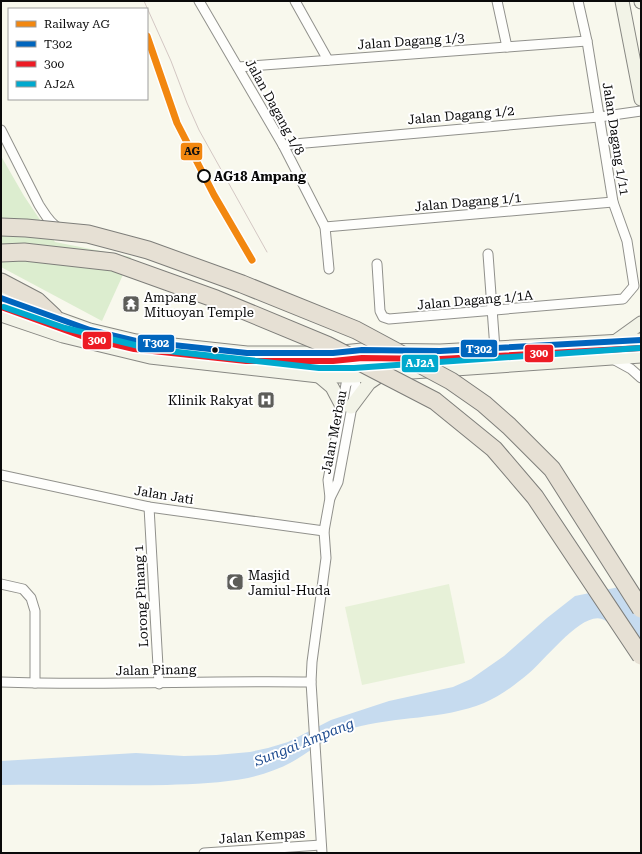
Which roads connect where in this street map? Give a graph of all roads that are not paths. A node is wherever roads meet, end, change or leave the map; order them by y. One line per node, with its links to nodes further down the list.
1 (199, 1): 9 (street, Jalan Dagang 1/8)
2 (295, 1): 8 (street)
3 (497, 1): 7 (street)
4 (578, 1): 6 (street, Jalan Dagang 1/11)
5 (622, 1): 10 (main road)
6 (586, 41): 7 (street, Jalan Dagang 1/3); 12 (street, Jalan Dagang 1/11)
7 (507, 47): 8 (street, Jalan Dagang 1/3)
8 (328, 60): 9 (street, Jalan Dagang 1/3)
9 (238, 67): 14 (street, Jalan Dagang 1/8)
10 (641, 99)
11 (641, 111): 12 (street, Jalan Dagang 1/2)
12 (599, 116): 14 (street, Jalan Dagang 1/2); 15 (street, Jalan Dagang 1/11)
13 (1, 130): 21 (street)
14 (283, 145): 17 (street, Jalan Dagang 1/8)
15 (613, 202): 17 (street, Jalan Dagang 1/1); 25 (street, Jalan Dagang 1/11)
16 (1, 227): 46 (highway, bridge)
17 (325, 227): 22 (street)
18 (1, 253): 47 (highway, bridge)
19 (488, 254): 26 (street)
20 (377, 264): 26 (street, Jalan Dagang 1/1A)
21 (181, 267)
22 (329, 269)
23 (1, 282): 28 (highway)
24 (1, 298): 28 (main road)
25 (623, 299): 26 (street, Jalan Dagang 1/1A)
26 (492, 311): 32 (street)
27 (1, 315): 38 (main road)
28 (54, 317): 34 (main road)
29 (641, 323): 31 (main road)
30 (641, 340): 31 (main road)
31 (615, 342): 32 (main road)
32 (495, 349): 33 (main road)
33 (440, 351): 34 (main road); 39 (main road)
34 (333, 353): 39 (main road)
35 (641, 356): 36 (main road)
36 (609, 357): 37 (main road); 40 (street)
37 (382, 374): 39 (main road); 41 (main road)
38 (319, 376): 39 (main road); 41 (main road)
39 (354, 376): 41 (street, Jalan Merbau)
40 (641, 378)
41 (347, 407): 44 (street, Jalan Merbau)
42 (1, 475): 43 (street, Jalan Jati)
43 (149, 507): 44 (street, Jalan Jati); 51 (street, Lorong Pinang 1)
44 (324, 530): 49 (street, Jalan Merbau)
45 (1, 584): 50 (street)
46 (641, 609)
47 (641, 656)
48 (1, 682): 50 (street, Jalan Pinang)
49 (311, 682): 51 (street, Jalan Pinang); 52 (street, Jalan Merbau)
50 (35, 683): 51 (street, Jalan Pinang)
51 (159, 684)
52 (322, 849): 53 (street, Jalan Kempas)
53 (206, 853)

